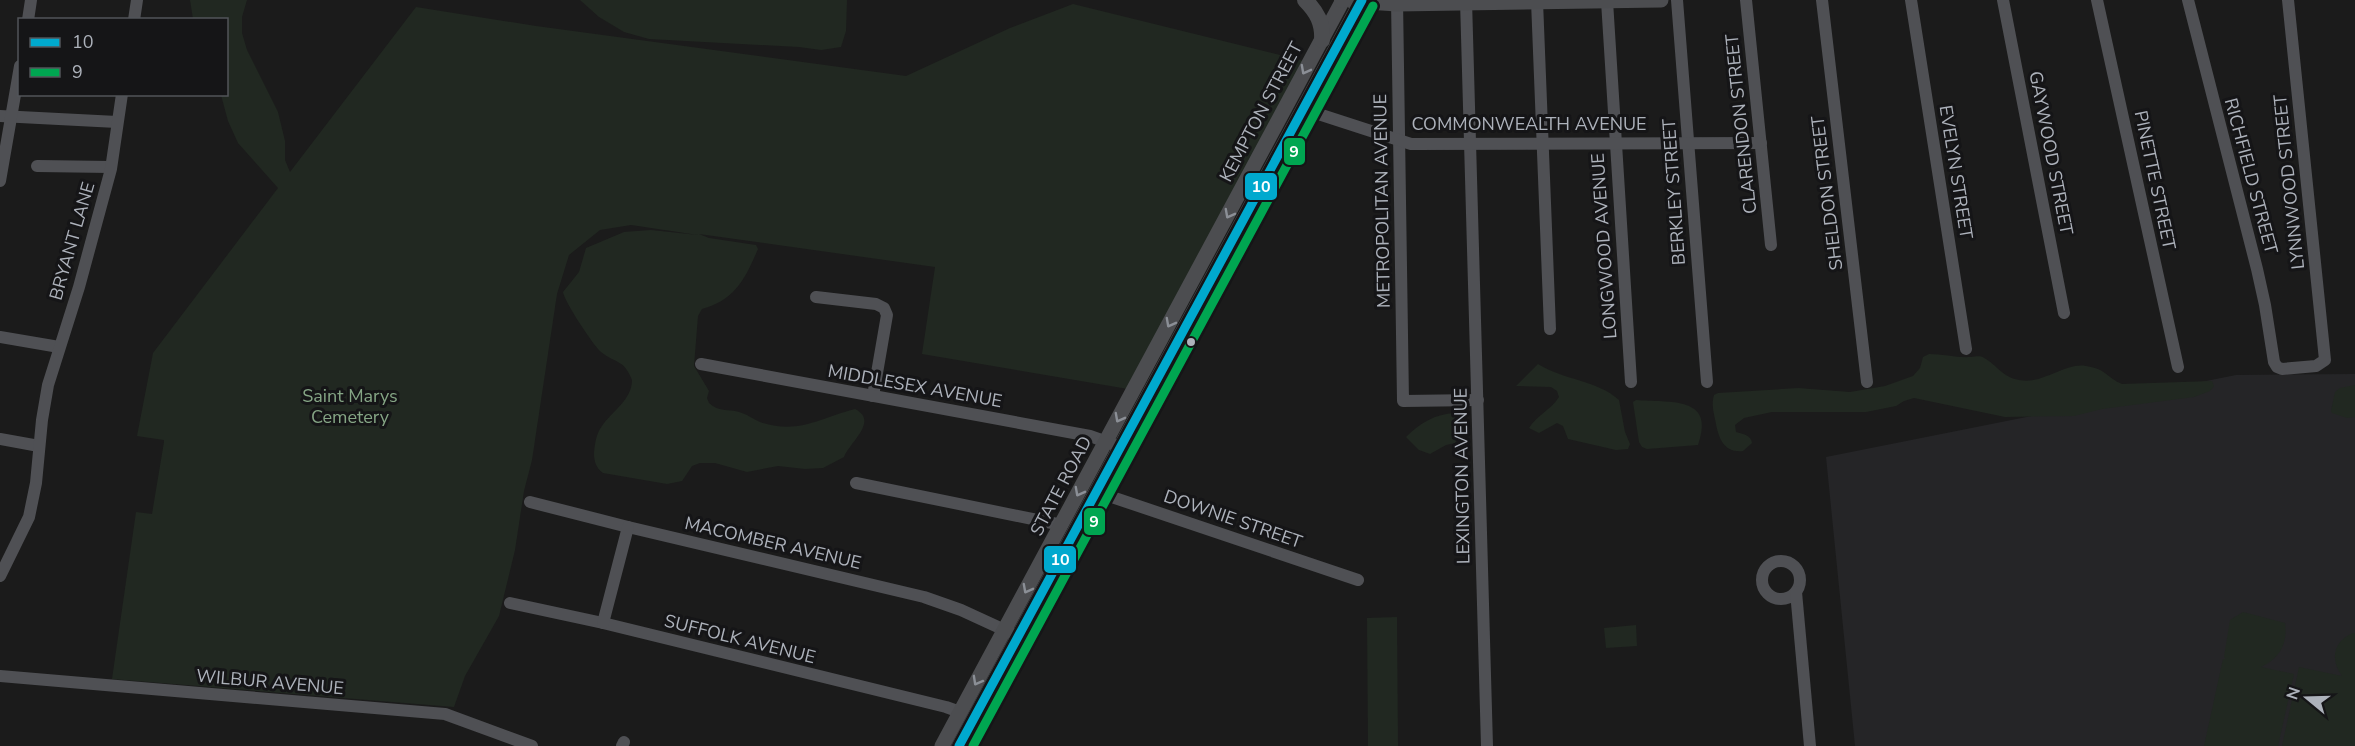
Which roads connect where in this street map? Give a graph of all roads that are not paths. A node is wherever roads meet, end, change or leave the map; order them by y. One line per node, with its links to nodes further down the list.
1 (31, 0): 19 (street)
2 (137, 0): 20 (street)
3 (1305, 0): 21 (highway)
4 (1342, 0): 14 (main road); 21 (main road, KEMPTON STREET)
5 (1661, 0): 16 (main road)
6 (1677, 0): 28 (street, BERKLEY STREET)
7 (1746, 0): 31 (street, CLARENDON STREET)
8 (1822, 0): 50 (street, SHELDON STREET)
9 (1911, 0): 44 (street, EVELYN STREET)
10 (2003, 0): 40 (street, GAYWOOD STREET)
11 (2097, 0): 47 (street, PINETTE STREET)
12 (2187, 0): 45 (street, RICHFIELD STREET)
13 (2288, 0): 45 (street, LYNNWOOD STREET)
14 (1361, 1): 17 (main road); 24 (main road, KEMPTON STREET)
15 (1526, 1): 16 (main road); 18 (main road); 29 (street)
16 (1607, 1): 30 (street, LONGWOOD AVENUE)
17 (1397, 2): 18 (main road); 27 (street, METROPOLITAN AVENUE)
18 (1466, 2): 32 (street, LEXINGTON AVENUE)
19 (28, 18)
20 (134, 18)
21 (1322, 40): 36 (main road, KEMPTON STREET, one-way to 36)
22 (18, 73): 25 (street)
23 (122, 96): 26 (street, BRYANT LANE)
24 (1303, 109): 27 (street, COMMONWEALTH AVENUE); 38 (main road, KEMPTON STREET)
25 (5, 116): 26 (street); 35 (street)
26 (117, 122): 34 (street, BRYANT LANE)
27 (1399, 141): 32 (street, COMMONWEALTH AVENUE); 52 (street, METROPOLITAN AVENUE)
28 (1689, 142): 30 (street, COMMONWEALTH AVENUE); 31 (street, COMMONWEALTH AVENUE); 49 (street, BERKLEY STREET)
29 (1543, 143): 30 (street, COMMONWEALTH AVENUE); 32 (street, COMMONWEALTH AVENUE); 41 (street)
30 (1616, 143): 48 (street, LONGWOOD AVENUE)
31 (1761, 143): 37 (street, CLARENDON STREET)
32 (1470, 144): 52 (street, LEXINGTON AVENUE)
33 (37, 166): 34 (street)
34 (111, 167): 43 (street, BRYANT LANE)
35 (0, 181)
36 (1213, 243): 38 (main road); 54 (main road, STATE ROAD, one-way to 54)
37 (1771, 245)
38 (1227, 250): 54 (main road, STATE ROAD)
39 (816, 297): 51 (street)
40 (2064, 313)
41 (1550, 329)
42 (0, 337): 43 (street)
43 (59, 346): 55 (street, BRYANT LANE)
44 (1966, 350)
45 (2325, 360)
46 (701, 364): 51 (street, MIDDLESEX AVENUE)
47 (2178, 367)
48 (1631, 382)
49 (1707, 382)
50 (1867, 382)
51 (873, 396): 54 (street, MIDDLESEX AVENUE)
52 (1478, 400): 72 (street, LEXINGTON AVENUE)
53 (0, 439): 55 (street)
54 (1114, 444): 57 (main road, STATE ROAD); 59 (main road, STATE ROAD, one-way to 59)
55 (39, 446): 61 (street, BRYANT LANE)
56 (856, 483): 59 (street)
57 (1096, 492): 62 (street, DOWNIE STREET); 66 (main road, STATE ROAD)
58 (530, 502): 60 (street, MACOMBER AVENUE)
59 (1062, 525): 66 (main road, STATE ROAD, one-way to 66)
60 (628, 527): 65 (street); 66 (street, MACOMBER AVENUE)
61 (0, 576)
62 (1358, 580)
63 (1796, 592): 73 (street)
64 (510, 603): 65 (street, SUFFOLK AVENUE)
65 (603, 623): 68 (street, SUFFOLK AVENUE)
66 (1012, 633): 68 (main road, STATE ROAD, one-way to 68); 71 (main road, STATE ROAD)
67 (0, 676): 69 (street, WILBUR AVENUE)
68 (960, 712): 70 (main road, STATE ROAD)
69 (532, 746)
70 (942, 746)
71 (959, 746)
72 (1487, 746)
73 (1810, 746)

